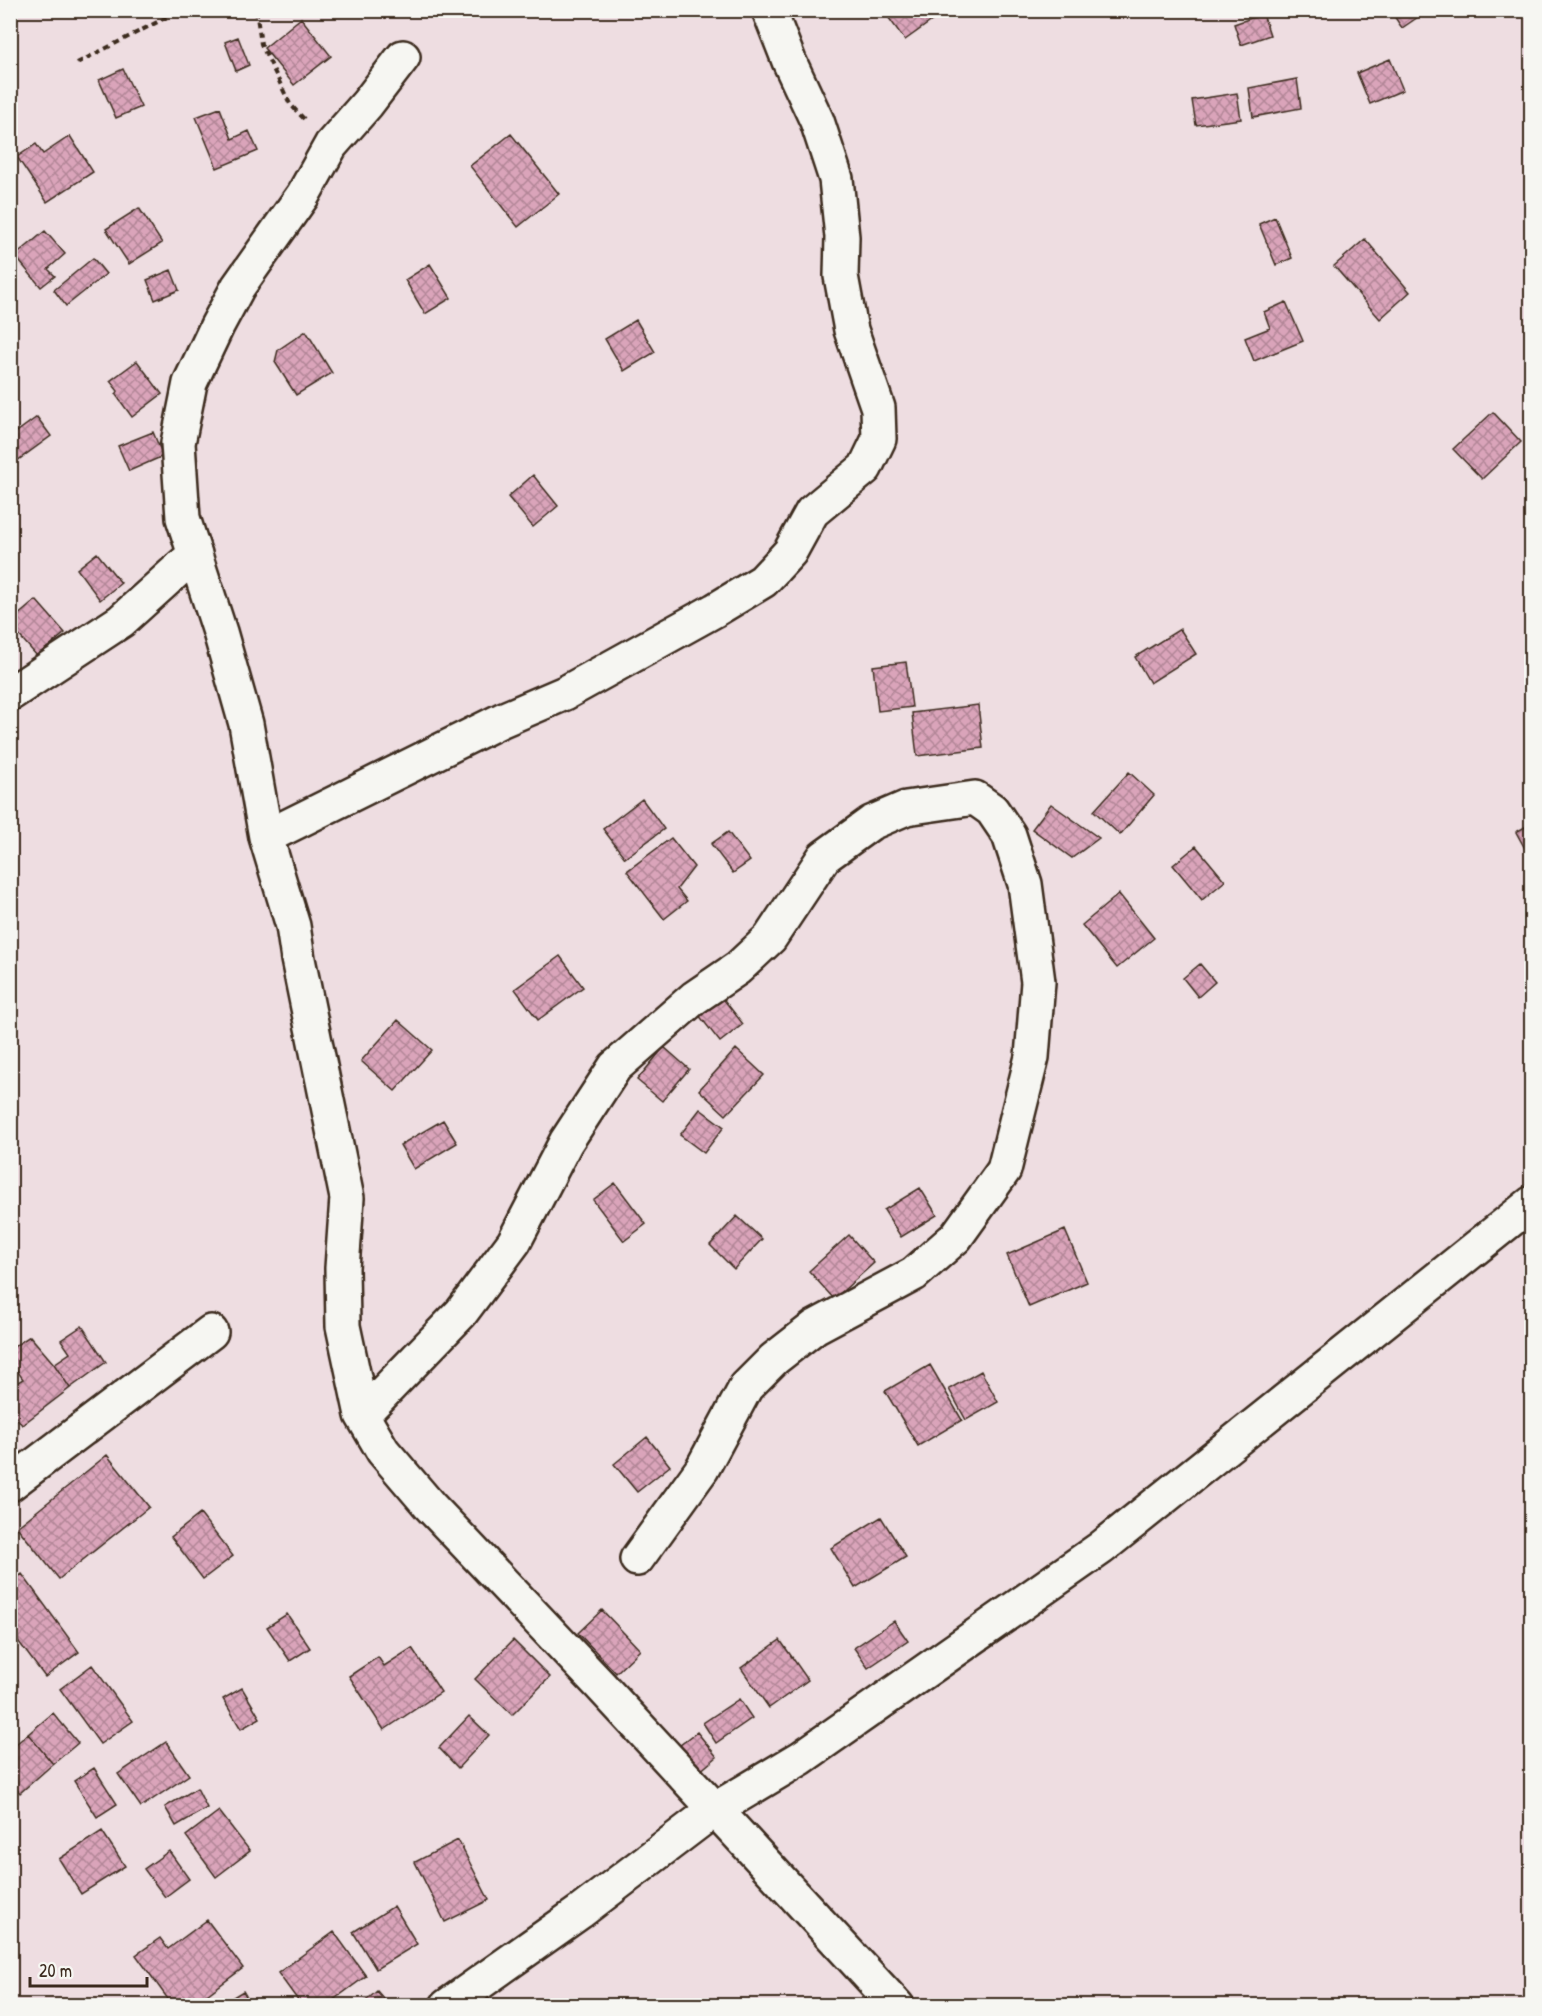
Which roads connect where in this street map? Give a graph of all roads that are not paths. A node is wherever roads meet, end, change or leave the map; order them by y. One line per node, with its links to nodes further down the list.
1 (769, 10): 5 (street)
2 (403, 57): 3 (street)
3 (195, 554): 4 (street); 5 (street)
4 (10, 694)
5 (266, 837): 8 (street)
6 (1532, 1203): 11 (street)
7 (211, 1332): 9 (street)
8 (362, 1415): 10 (street); 11 (street)
9 (10, 1484)
10 (637, 1560)
11 (714, 1810): 12 (street); 13 (street)
12 (447, 2006)
13 (897, 2006)

